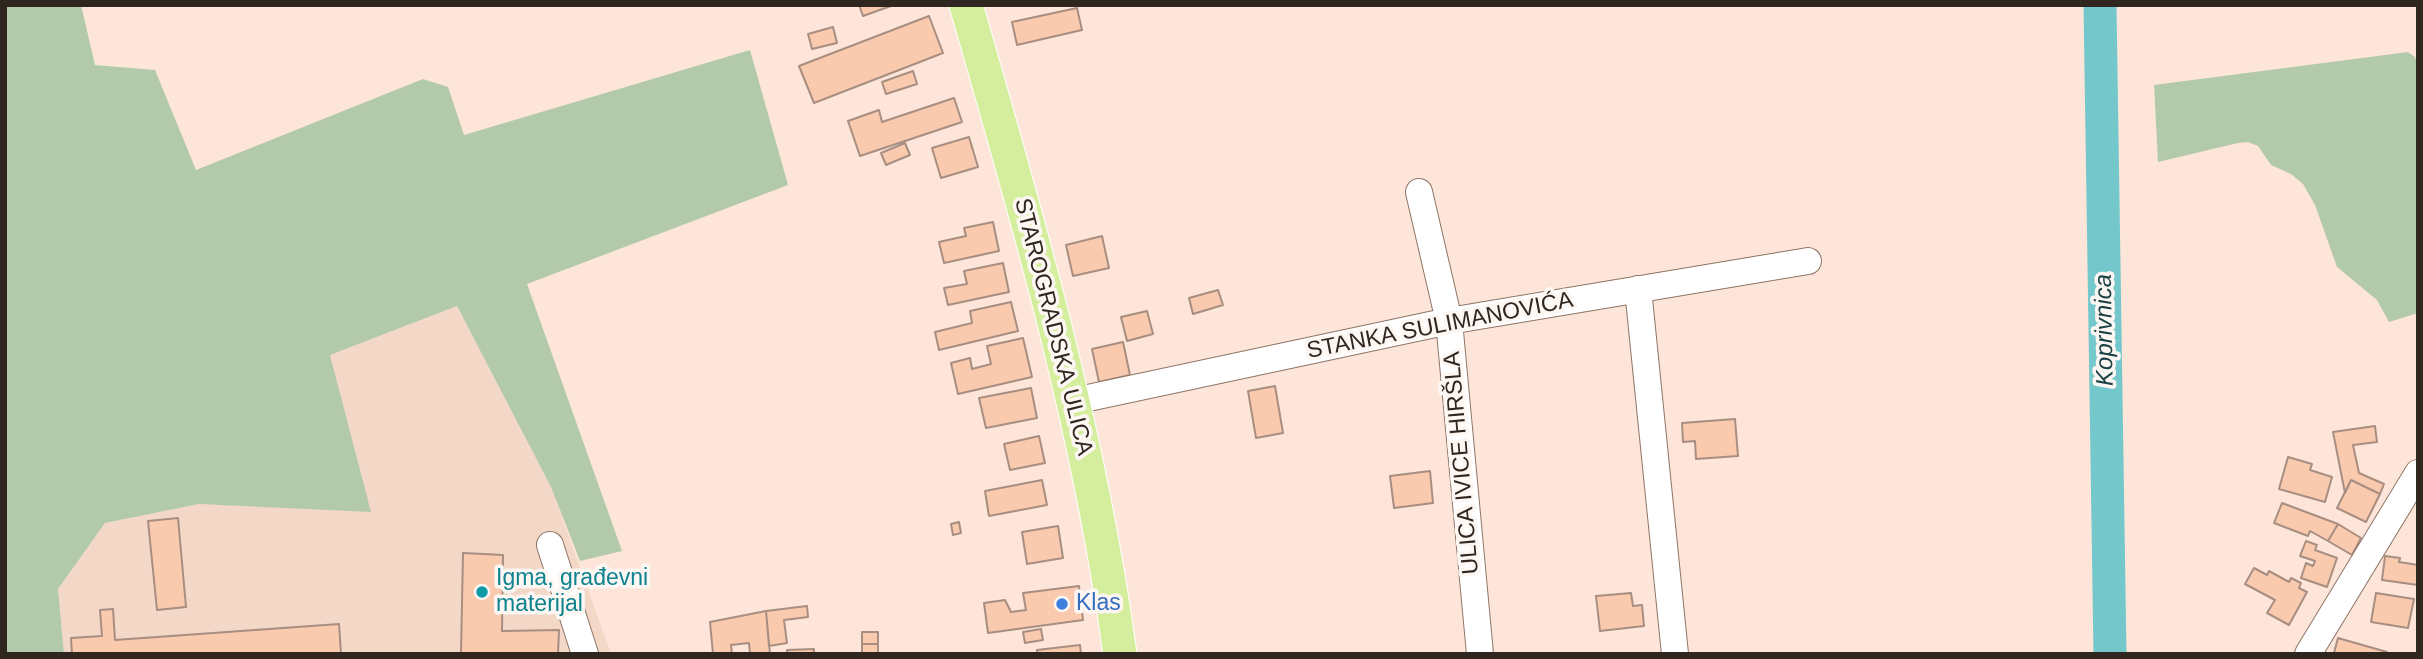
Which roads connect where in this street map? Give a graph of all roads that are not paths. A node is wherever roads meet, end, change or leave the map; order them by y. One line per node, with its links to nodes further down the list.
1 (966, 5): 6 (main road, STAROGRADSKA ULICA)
2 (1419, 192): 5 (street, ULICA IVICE HIRŠLA)
3 (1808, 261): 4 (street, STANKA SULIMANOVIĆA)
4 (1638, 289): 5 (street, STANKA SULIMANOVIĆA); 12 (street)
5 (1449, 321): 6 (street, STANKA SULIMANOVIĆA); 11 (street, ULICA IVICE HIRŠLA)
6 (1074, 401): 10 (main road, STAROGRADSKA ULICA)
7 (2418, 473): 13 (street)
8 (550, 545): 9 (street)
9 (585, 654)
10 (1120, 654)
11 (1480, 654)
12 (1675, 654)
13 (2308, 654)

